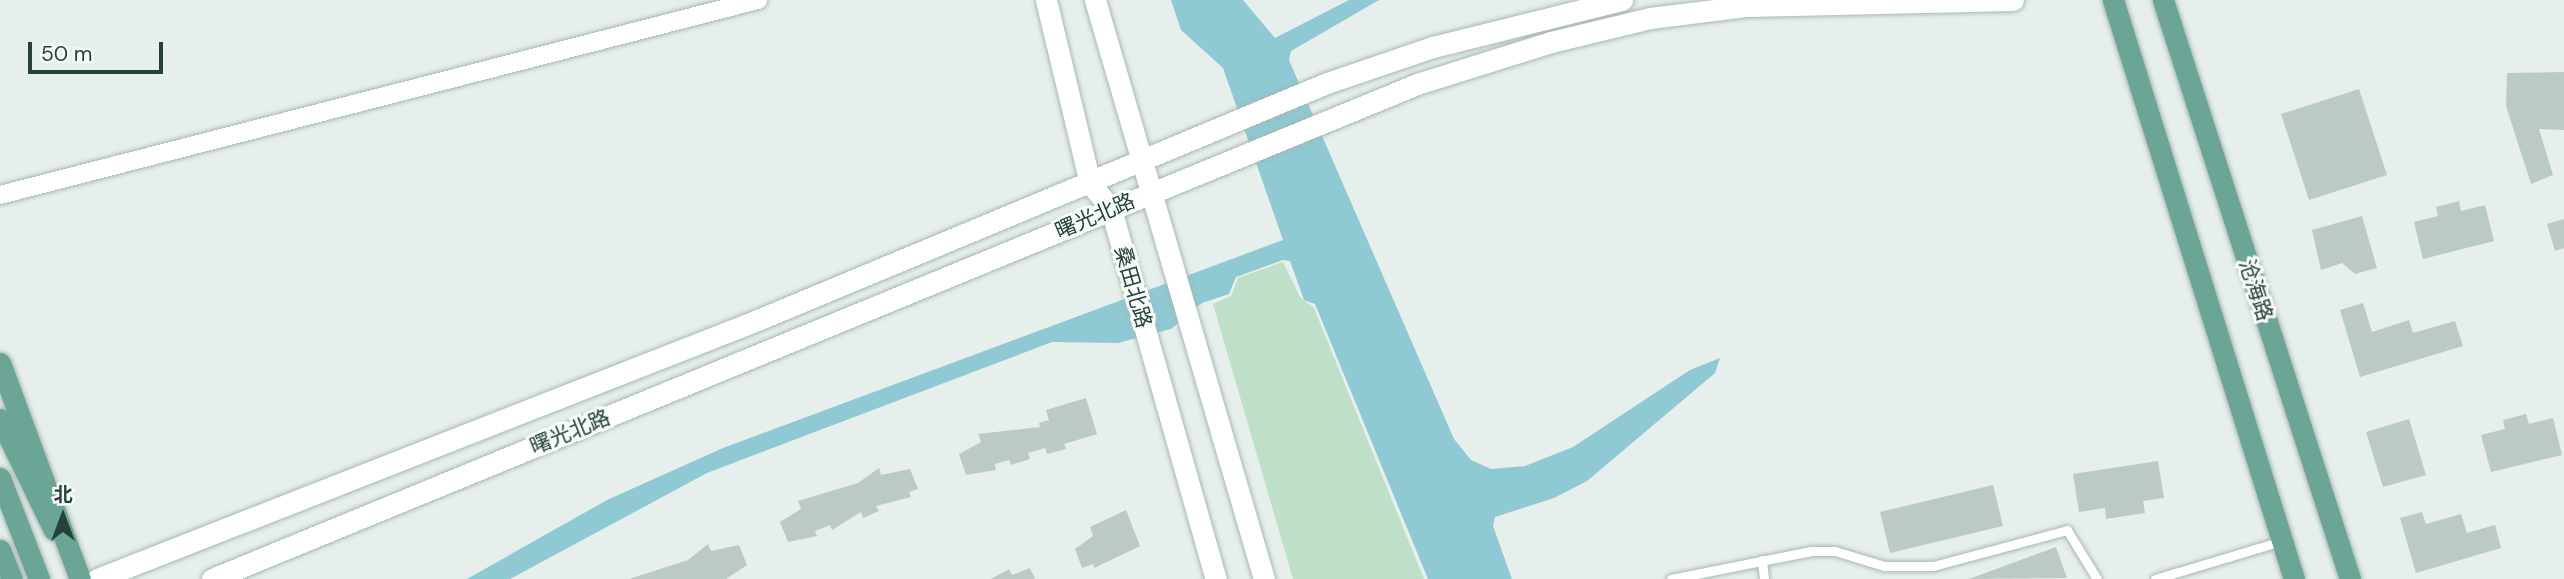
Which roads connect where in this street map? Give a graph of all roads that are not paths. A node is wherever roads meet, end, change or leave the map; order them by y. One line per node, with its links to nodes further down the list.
1 (758, 0): 11 (street)
2 (1046, 0): 9 (main road, 桑田北路)
3 (1095, 0): 8 (main road)
4 (1622, 0): 8 (main road, 曙光北路)
5 (2014, 0): 10 (main road, 曙光北路)
6 (2113, 0): 16 (main road)
7 (2163, 0): 31 (main road, 沧海路)
8 (1143, 161): 9 (main road, 曙光北路); 10 (main road)
9 (1090, 183): 12 (main road, 桑田北路); 22 (main road, 曙光北路)
10 (1153, 191): 12 (main road, 曙光北路); 25 (main road)
11 (0, 195)
12 (1111, 209): 23 (main road, 曙光北路); 24 (main road, 桑田北路)
13 (0, 363): 21 (main road)
14 (0, 419): 21 (main road)
15 (0, 478): 20 (main road)
16 (2282, 541): 29 (lane); 30 (main road)
17 (0, 550): 19 (main road)
18 (1762, 560): 26 (lane); 27 (lane); 28 (lane)
19 (12, 579)
20 (39, 579)
21 (79, 579)
22 (97, 579)
23 (212, 579)
24 (1216, 579)
25 (1264, 579)
26 (1671, 579)
27 (1764, 579)
28 (2097, 579)
29 (2155, 579)
30 (2294, 579)
31 (2350, 579)

